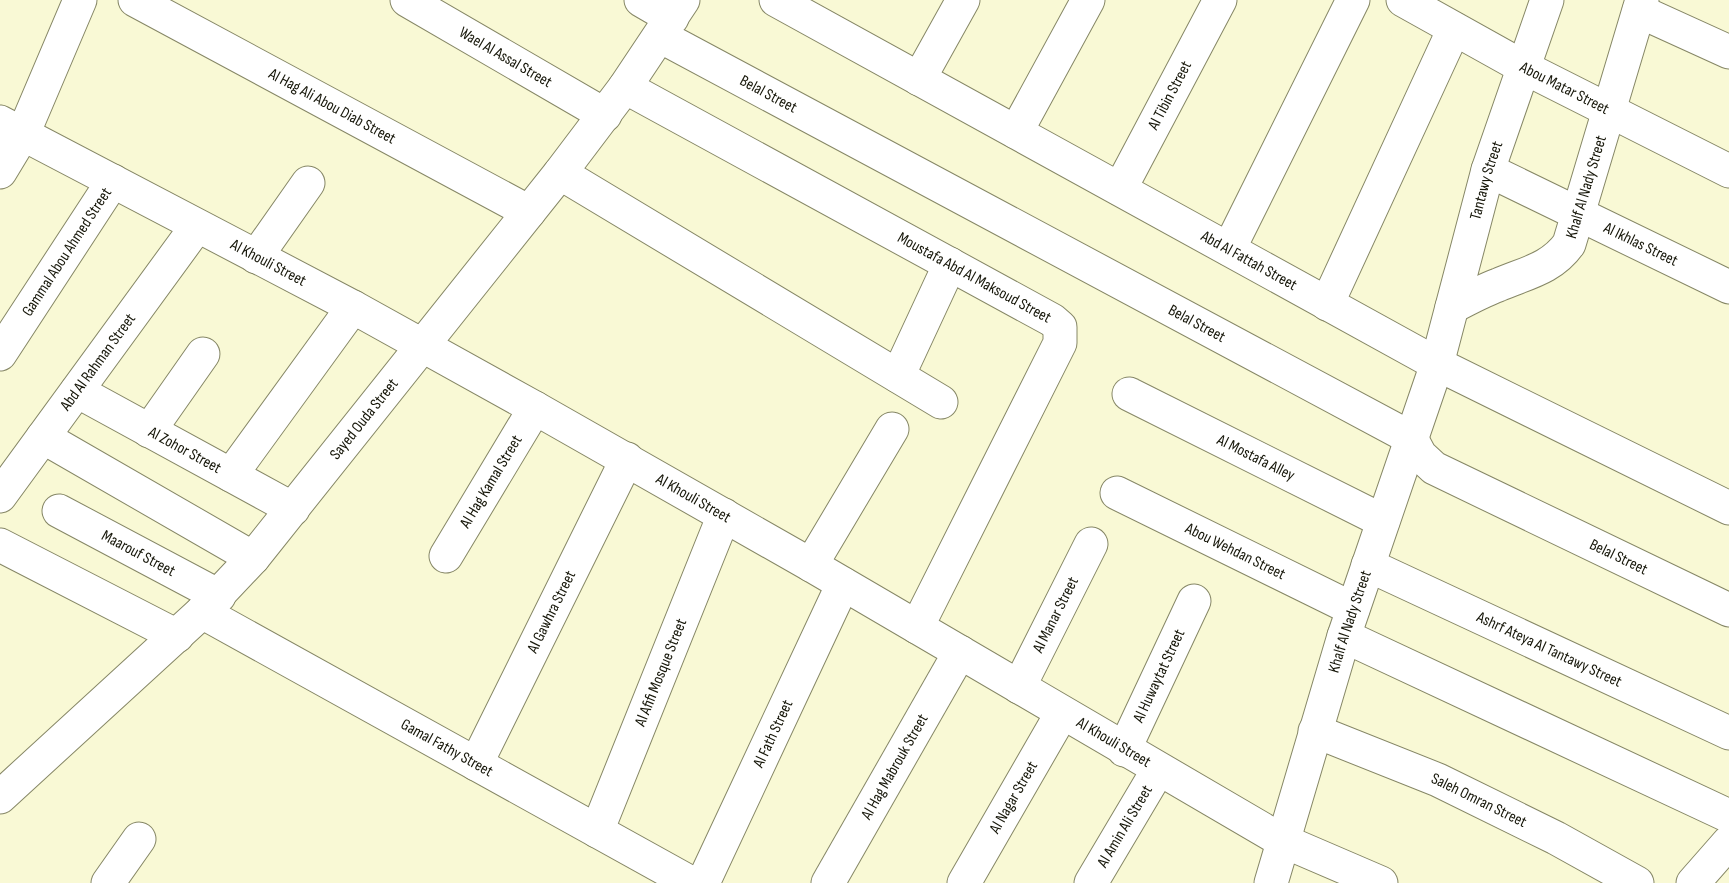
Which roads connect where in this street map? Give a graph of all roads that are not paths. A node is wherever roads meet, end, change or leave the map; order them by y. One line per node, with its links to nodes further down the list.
1 (80, 0): 21 (street)
2 (135, 0): 30 (street, Al Hag Ali Abou Diab Street)
3 (407, 0): 20 (street, Wael Al Assal Street)
4 (640, 0): 13 (street, Belal Street)
5 (776, 0): 17 (street, Abd Al Fattah Street)
6 (963, 0): 17 (street)
7 (1088, 0): 22 (street)
8 (1221, 0): 29 (street, Al Tibin Street)
9 (1353, 0): 33 (street)
10 (1403, 0): 14 (street, Abou Matar Street)
11 (1547, 0): 16 (street, Tantawy Street)
12 (1641, 6): 15 (street); 19 (street, Khalf Al Nady Street)
13 (672, 18): 18 (street, Sayed Ouda Street); 52 (street, Belal Street)
14 (1454, 29): 16 (street, Abou Matar Street); 37 (street)
15 (1729, 51)
16 (1525, 68): 19 (street, Abou Matar Street); 23 (street, Tantawy Street)
17 (919, 79): 22 (street, Abd Al Fattah Street)
18 (625, 87): 20 (street, Sayed Ouda Street); 35 (street, Moustafa Abd Al Maksoud Street)
19 (1609, 112): 24 (street, Abou Matar Street); 31 (street, Khalf Al Nady Street)
20 (605, 115): 26 (street, Sayed Ouda Street)
21 (11, 128): 25 (street); 27 (street, Al Khouli Street)
22 (1016, 132): 29 (street, Abd Al Fattah Street)
23 (1488, 170): 31 (street, Al Ikhlas Street); 39 (street, Tantawy Street)
24 (1729, 171)
25 (0, 172)
26 (560, 173): 30 (street, Sayed Ouda Street); 44 (street)
27 (113, 181): 32 (street, Al Khouli Street); 41 (street, Gammal Abou Ahmed Street)
28 (308, 183): 34 (street)
29 (1120, 189): 33 (street, Abd Al Fattah Street)
30 (529, 212): 40 (street, Sayed Ouda Street)
31 (1580, 214): 36 (street, Al Ikhlas Street); 39 (street, Khalf Al Nady Street)
32 (197, 226): 34 (street, Al Khouli Street); 45 (street, Abd Al Rahman Street)
33 (1229, 249): 37 (street, Abd Al Fattah Street)
34 (256, 256): 38 (street, Al Khouli Street)
35 (950, 264): 44 (street); 73 (street, Moustafa Abd Al Maksoud Street)
36 (1729, 287)
37 (1327, 304): 43 (street, Abd Al Fattah Street)
38 (352, 307): 40 (street, Al Khouli Street); 54 (street)
39 (1452, 307): 43 (street, Tantawy Street)
40 (423, 346): 48 (street, Al Khouli Street); 58 (street, Sayed Ouda Street)
41 (0, 354)
42 (203, 354): 50 (street)
43 (1437, 364): 52 (street, Khalf Al Nady Street); 57 (street, Abd Al Fattah Street)
44 (898, 376): 47 (street)
45 (77, 391): 50 (street, Al Zohor Street); 51 (street, Abd Al Rahman Street)
46 (1129, 394): 61 (street, Al Mostafa Alley)
47 (941, 402)
48 (535, 408): 53 (street, Al Khouli Street); 64 (street, Al Hag Kamal Street)
49 (892, 429): 66 (street)
50 (150, 431): 54 (street, Al Zohor Street)
51 (44, 437): 56 (street, Abd Al Rahman Street); 65 (street)
52 (1411, 438): 61 (street, Khalf Al Nady Street); 71 (street, Belal Street)
53 (627, 459): 60 (street, Al Khouli Street); 81 (street, Al Gawhra Street)
54 (231, 475): 58 (street, Al Zohor Street)
55 (1117, 493): 72 (street, Abou Wehdan Street)
56 (0, 496)
57 (1729, 508)
58 (293, 509): 65 (street, Sayed Ouda Street)
59 (59, 511): 70 (street, Maarouf Street)
60 (724, 515): 66 (street, Al Khouli Street); 85 (street, Al Afifi Mosque Street)
61 (1383, 521): 67 (street, Khalf Al Nady Street)
62 (1091, 544): 76 (street, Al Manar Street)
63 (0, 545): 74 (street)
64 (446, 556)
65 (253, 558): 70 (street, Sayed Ouda Street)
66 (811, 565): 68 (street, Al Khouli Street)
67 (1368, 565): 72 (street, Khalf Al Nady Street); 79 (street, Ashrf Ateya Al Tantawy Street)
68 (843, 584): 73 (street, Al Khouli Street); 91 (street, Al Fath Street)
69 (1194, 601): 80 (street, Al Huwaytat Street)
70 (211, 604): 74 (street, Sayed Ouda Street); 81 (street, Gamal Fathy Street)
71 (1729, 610)
72 (1348, 622): 78 (street, Khalf Al Nady Street); 84 (street, Abou Wehdan Street)
73 (917, 627): 75 (street, Al Khouli Street)
74 (177, 636): 83 (street, Sayed Ouda Street)
75 (960, 652): 76 (street, Al Khouli Street); 92 (street, Al Hag Mabrouk Street)
76 (1019, 687): 77 (street, Al Khouli Street)
77 (1062, 713): 80 (street, Al Khouli Street); 93 (street, Al Nagar Street)
78 (1315, 731): 87 (street, Khalf Al Nady Street); 97 (street, Saleh Omran Street)
79 (1729, 733)
80 (1124, 750): 82 (street, Al Khouli Street)
81 (476, 764): 85 (street, Gamal Fathy Street)
82 (1158, 770): 87 (street, Al Khouli Street); 94 (street, Al Amin Ali Street)
83 (0, 797)
84 (1729, 816)
85 (597, 831): 89 (street, Gamal Fathy Street)
86 (139, 839): 90 (street)
87 (1281, 840): 95 (street, Khalf Al Nady Street); 96 (street, Al Khouli Street)
88 (1729, 842): 98 (street)
89 (673, 879)
90 (108, 883)
91 (703, 883)
92 (828, 883)
93 (964, 883)
94 (1091, 883)
95 (1270, 883)
96 (1381, 883)
97 (1637, 883)
98 (1693, 883)

